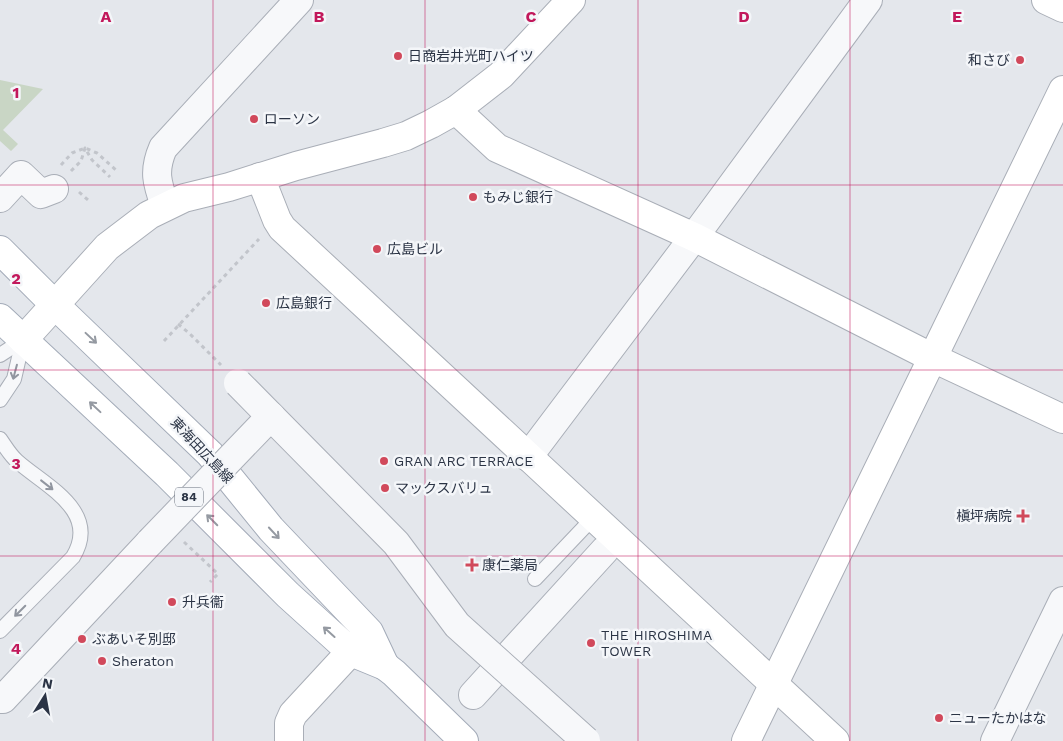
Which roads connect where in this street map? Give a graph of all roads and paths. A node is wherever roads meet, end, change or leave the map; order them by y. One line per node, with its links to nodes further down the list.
1 (299, 0): 16 (street)
2 (571, 0): 7 (street)
3 (868, 0): 18 (street)
4 (1046, 0): 5 (street)
5 (1063, 8)
6 (1063, 90): 26 (street)
7 (456, 110): 13 (street); 18 (street)
8 (85, 148): 9 (path); 10 (path); 11 (path); 12 (path)
9 (72, 153)
10 (81, 161)
11 (116, 170)
12 (110, 177)
13 (260, 177): 16 (street); 32 (street)
14 (54, 189): 15 (street)
15 (0, 198)
16 (165, 206): 20 (street)
17 (264, 234): 22 (path)
18 (694, 237): 26 (street); 32 (street)
19 (0, 250): 20 (street, 東海田広島線 / 84)
20 (55, 305): 23 (street); 40 (street, 東海田広島線 / 84, one-way to 40)
21 (0, 318): 23 (street, 東海田広島線 / 84)
22 (178, 324): 24 (path); 27 (path)
23 (23, 340): 25 (lane); 28 (lane, one-way to 28); 41 (street, 東海田広島線 / 84, one-way to 23)
24 (164, 341)
25 (0, 355)
26 (933, 358): 30 (street); 43 (street)
27 (238, 383): 29 (street, bridge)
28 (0, 400)
29 (274, 414): 34 (street, bridge); 48 (street, bridge)
30 (1063, 419)
31 (0, 439): 39 (lane, one-way to 39)
32 (528, 457): 33 (street)
33 (593, 518): 36 (lane); 43 (street)
34 (171, 529): 37 (path); 45 (street, bridge)
35 (605, 550): 44 (street)
36 (535, 579)
37 (210, 582)
38 (1063, 601): 51 (street)
39 (0, 631)
40 (369, 632): 41 (street); 42 (street, 東海田広島線 / 84)
41 (351, 652): 42 (street, 東海田広島線 / 84); 46 (street)
42 (385, 666): 47 (street, 東海田広島線 / 84)
43 (773, 685): 49 (street); 50 (street)
44 (473, 695)
45 (0, 699)
46 (289, 741)
47 (464, 741)
48 (586, 741)
49 (746, 741)
50 (835, 741)
51 (995, 741)

